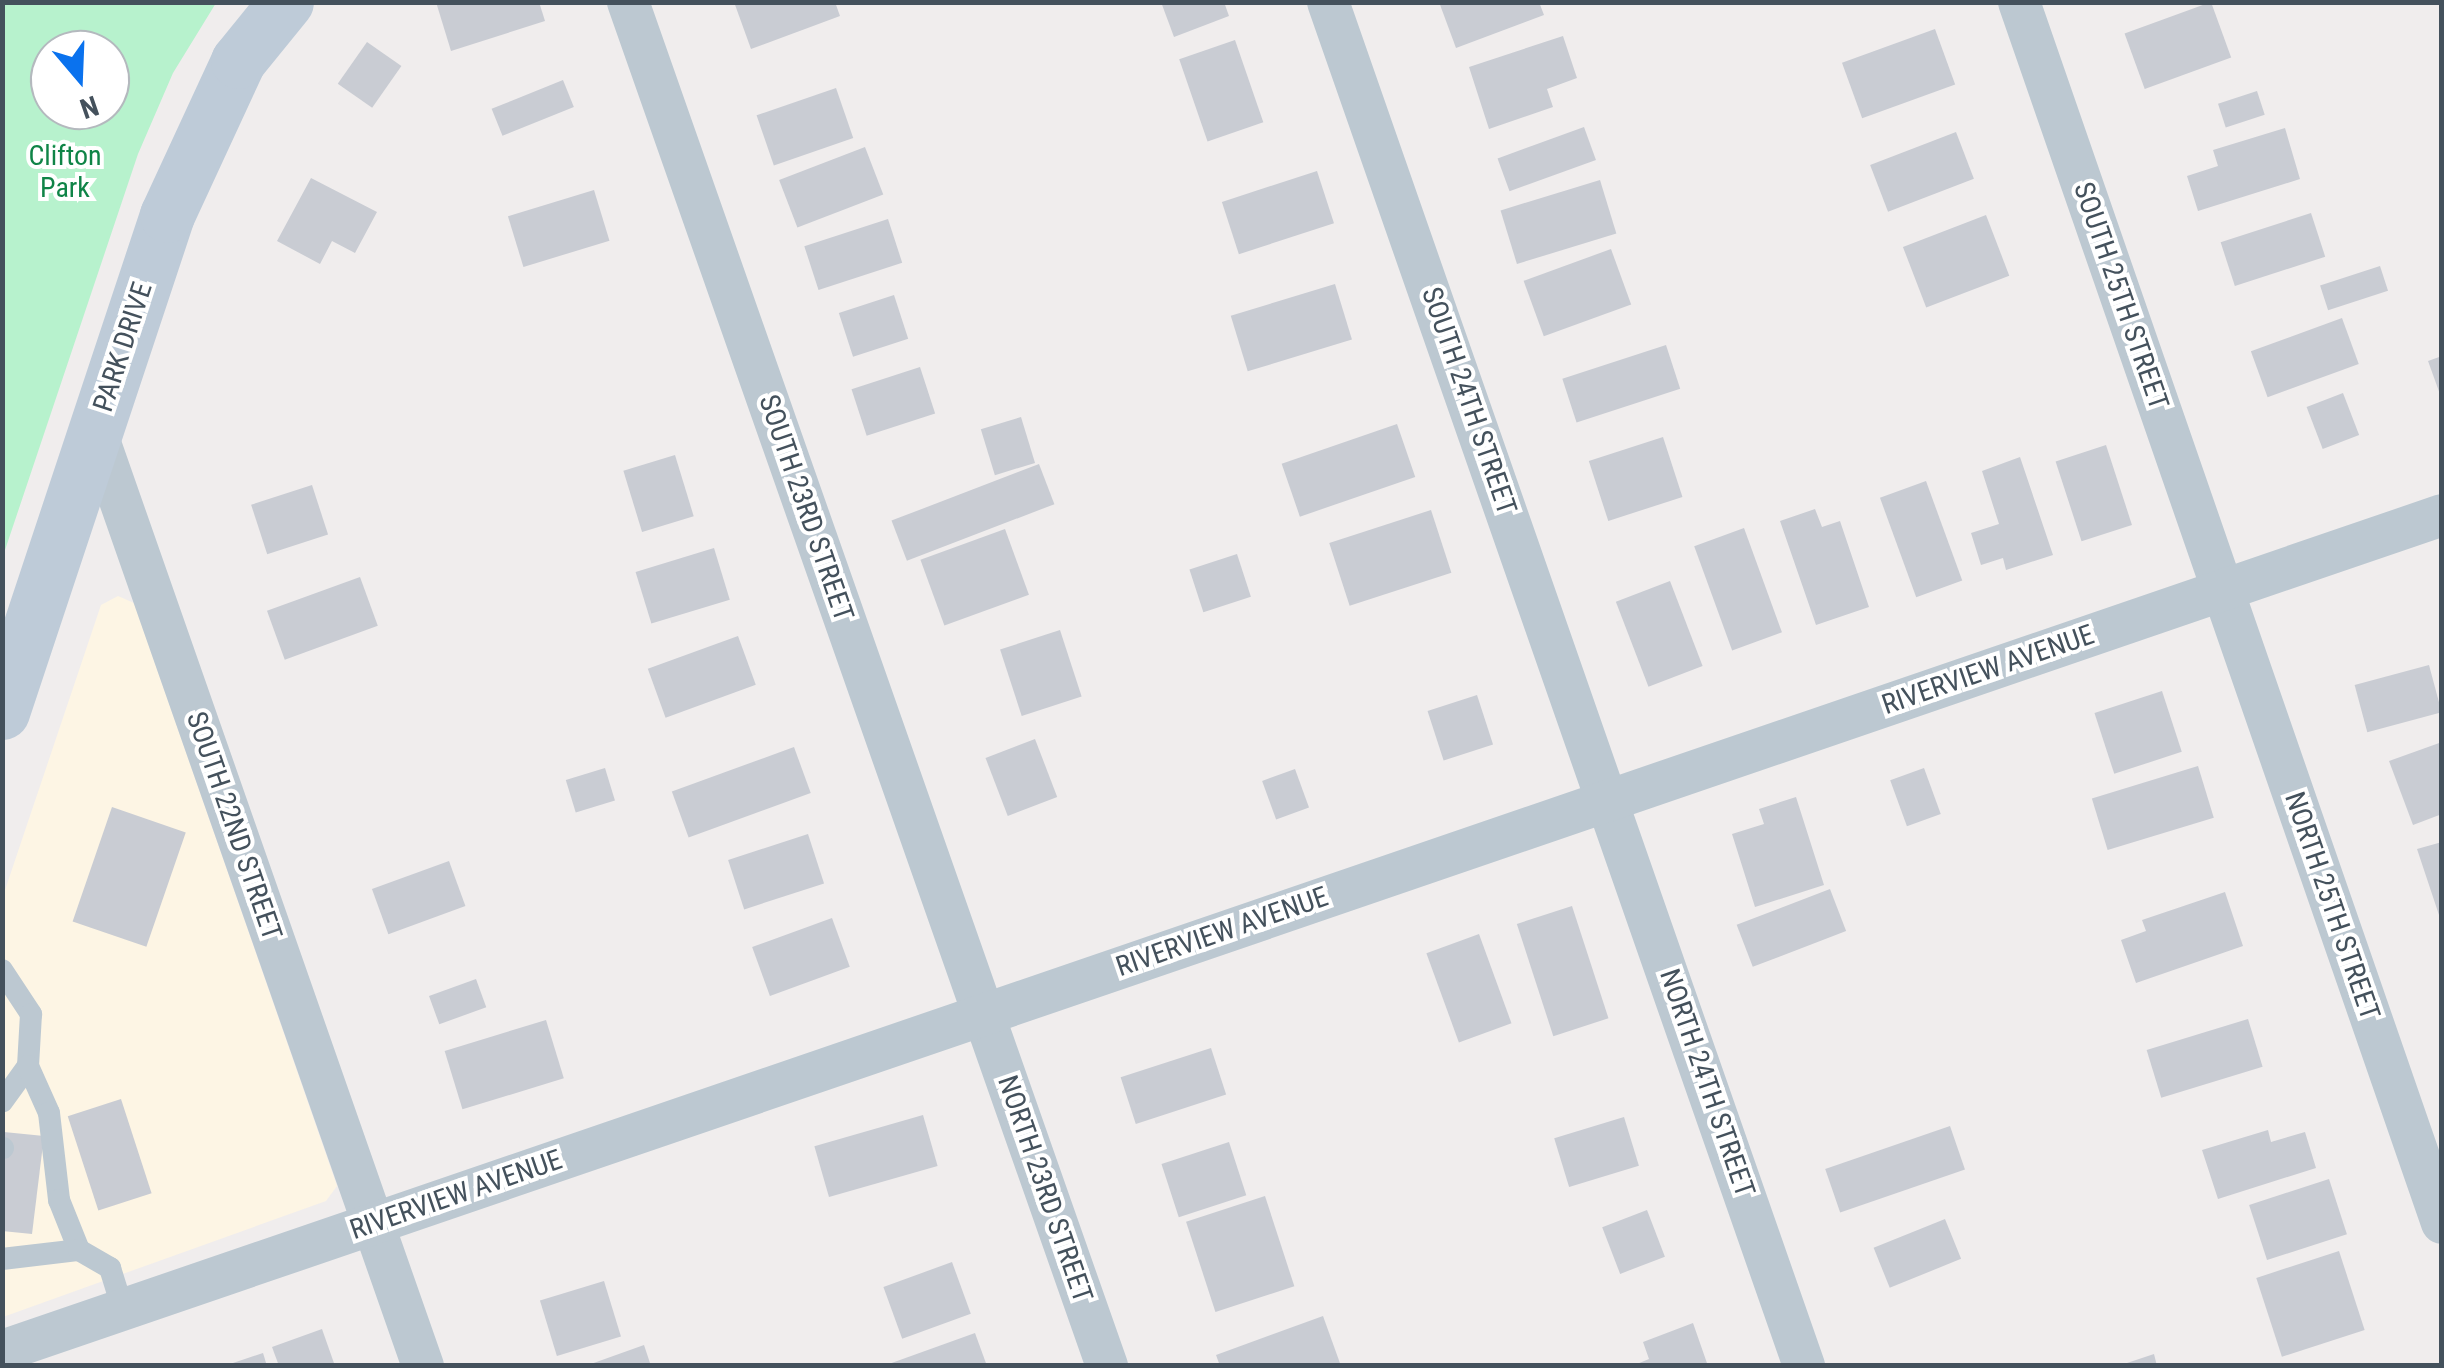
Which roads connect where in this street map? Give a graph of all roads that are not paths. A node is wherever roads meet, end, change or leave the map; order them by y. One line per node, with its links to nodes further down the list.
1 (286, 2): 5 (main road, PARK DRIVE)
2 (628, 2): 11 (street, SOUTH 23RD STREET)
3 (1328, 2): 9 (street, SOUTH 24TH STREET)
4 (2019, 2): 7 (street, SOUTH 25TH STREET)
5 (95, 430): 8 (main road, PARK DRIVE); 15 (street, SOUTH 22ND STREET)
6 (2442, 515): 7 (street, RIVERVIEW AVENUE)
7 (2222, 590): 9 (street, RIVERVIEW AVENUE); 14 (street, NORTH 25TH STREET)
8 (2, 712)
9 (1610, 800): 11 (street, RIVERVIEW AVENUE); 22 (street, NORTH 24TH STREET)
10 (2, 970): 12 (lane)
11 (984, 1013): 15 (street, RIVERVIEW AVENUE); 21 (street, NORTH 23RD STREET)
12 (28, 1066): 13 (lane); 16 (lane)
13 (2, 1102)
14 (2442, 1223)
15 (374, 1224): 18 (street, RIVERVIEW AVENUE); 20 (street, SOUTH 22ND STREET)
16 (78, 1250): 17 (lane); 18 (lane)
17 (2, 1259)
18 (123, 1310): 19 (street, RIVERVIEW AVENUE)
19 (2, 1350)
20 (423, 1366)
21 (1107, 1366)
22 (1804, 1366)

